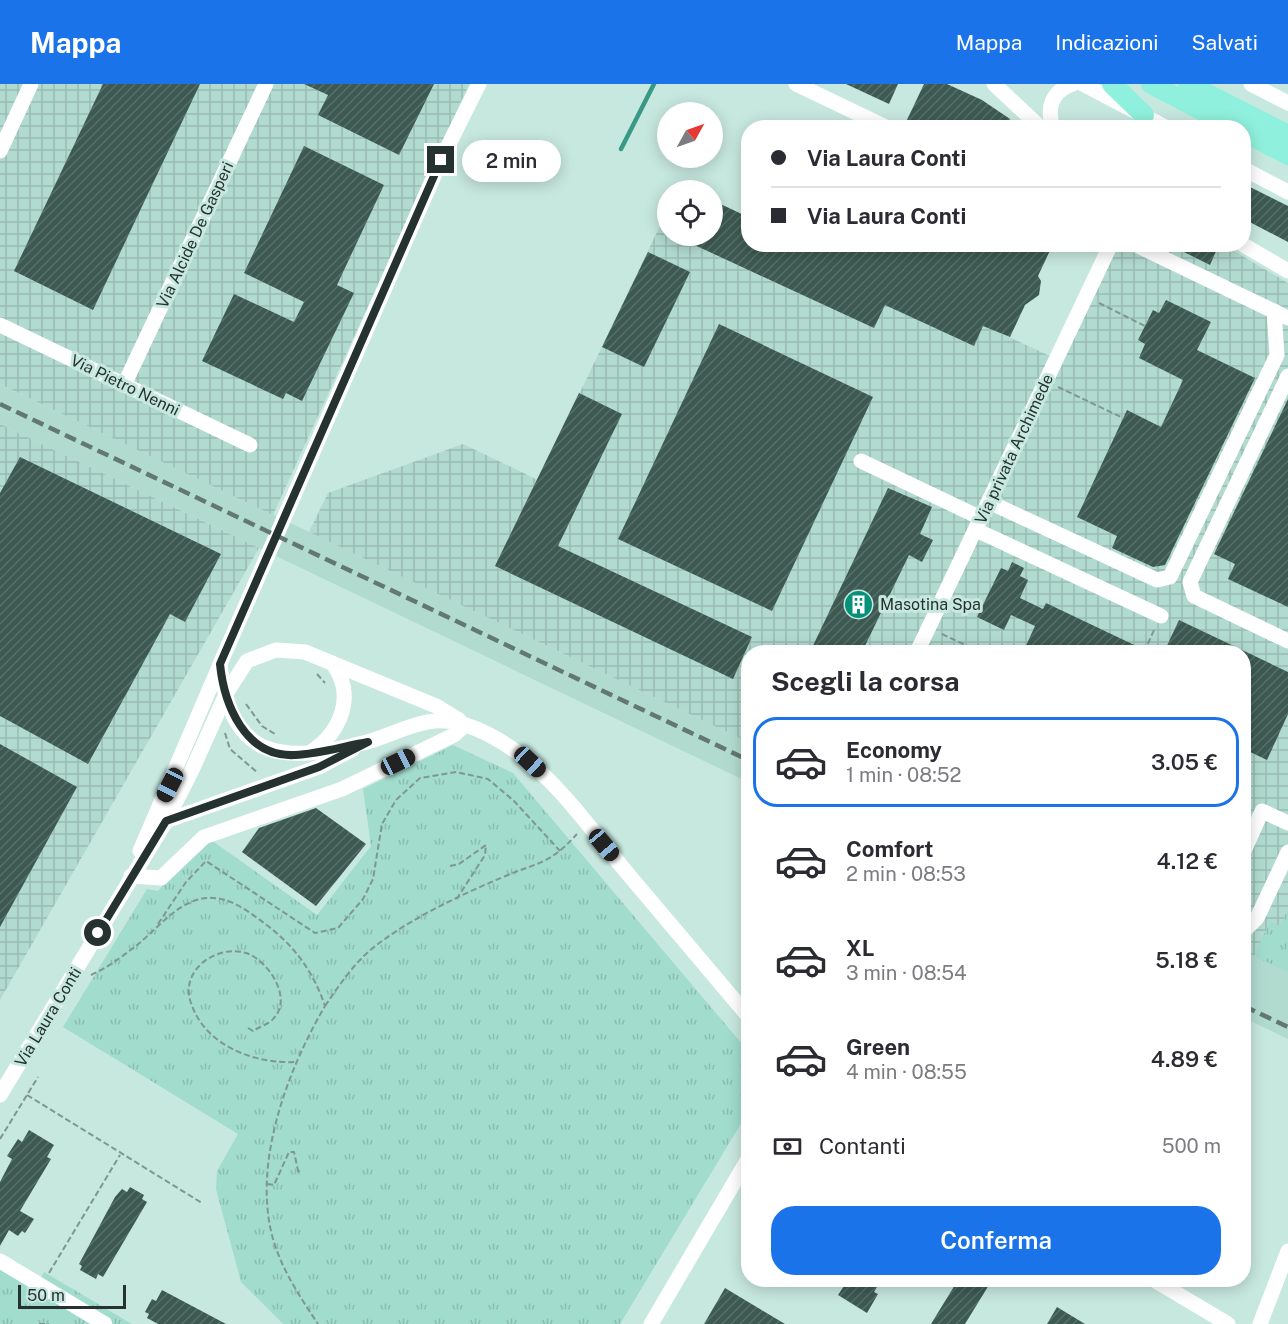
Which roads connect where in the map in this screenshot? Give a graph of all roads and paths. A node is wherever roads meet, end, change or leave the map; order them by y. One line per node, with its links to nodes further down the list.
1 (31, 84): 21 (street)
2 (266, 84): 36 (street, Via Alcide De Gasperi)
3 (479, 84): 49 (street)
4 (796, 84): 14 (street)
5 (994, 84): 15 (street)
6 (1073, 84): 16 (street)
7 (1083, 84): 13 (street)
8 (1112, 84): 13 (main road)
9 (1151, 84): 18 (main road)
10 (1188, 84): 19 (main road)
11 (1251, 84): 12 (street)
12 (1288, 103)
13 (1143, 115): 17 (street)
14 (871, 120)
15 (1032, 120)
16 (1052, 120)
17 (1152, 120)
18 (1220, 120)
19 (1288, 135)
20 (1251, 136): 22 (main road)
21 (0, 151)
22 (1288, 155)
23 (1251, 173): 24 (street)
24 (1288, 192)
25 (1251, 249): 28 (street)
26 (1107, 252): 29 (street, Via privata Archimede)
27 (1151, 252): 30 (street)
28 (1288, 271)
29 (1086, 297): 33 (path); 35 (street, Via privata Archimede)
30 (1274, 311): 31 (street); 40 (street)
31 (1288, 318)
32 (0, 325): 36 (street, Via Pietro Nenni)
33 (1145, 326)
34 (1288, 376): 44 (street)
35 (1046, 381): 37 (path); 40 (street, Via privata Archimede)
36 (124, 385): 38 (street, Via Pietro Nenni)
37 (1123, 418)
38 (250, 446)
39 (861, 461): 41 (street)
40 (989, 502): 41 (street, Via privata Archimede)
41 (978, 524): 42 (street); 43 (street, Via privata Archimede)
42 (1161, 616): 47 (path)
43 (929, 628): 45 (street, Via privata Archimede); 46 (path)
44 (1288, 641)
45 (920, 645)
46 (965, 645)
47 (1147, 645)
48 (332, 663): 53 (street); 57 (street); 61 (street)
49 (220, 664): 57 (street); 68 (street)
50 (309, 668): 51 (path)
51 (330, 693)
52 (253, 715): 55 (path)
53 (465, 725): 56 (street); 59 (street); 74 (street)
54 (225, 732): 58 (path)
55 (277, 735)
56 (368, 742): 57 (street); 61 (street)
57 (302, 754)
58 (262, 778)
59 (330, 793): 60 (street); 68 (street)
60 (319, 809)
61 (166, 821): 68 (street)
62 (1288, 823): 64 (street)
63 (577, 834): 65 (path)
64 (1251, 835)
65 (560, 851): 69 (path); 71 (path)
66 (1288, 852): 70 (street)
67 (450, 866): 69 (path)
68 (131, 876): 78 (street, Via Laura Conti)
69 (456, 900): 73 (path)
70 (1251, 924)
71 (154, 929): 72 (path); 73 (path)
72 (88, 976)
73 (325, 1006): 76 (path)
74 (741, 1008)
75 (248, 1028): 76 (path)
76 (295, 1062): 84 (path)
77 (38, 1077): 79 (path)
78 (0, 1095)
79 (27, 1095): 80 (path); 81 (path)
80 (0, 1139)
81 (120, 1155): 85 (path); 88 (path)
82 (741, 1171): 94 (street)
83 (299, 1175): 84 (path)
84 (267, 1184): 93 (path)
85 (202, 1203)
86 (1288, 1251): 96 (street)
87 (0, 1262): 88 (street)
88 (42, 1286): 92 (street)
89 (1166, 1287): 95 (street)
90 (39, 1324): 91 (path)
91 (49, 1324)
92 (105, 1324)
93 (318, 1324)
94 (651, 1324)
95 (1228, 1324)
96 (1260, 1324)

